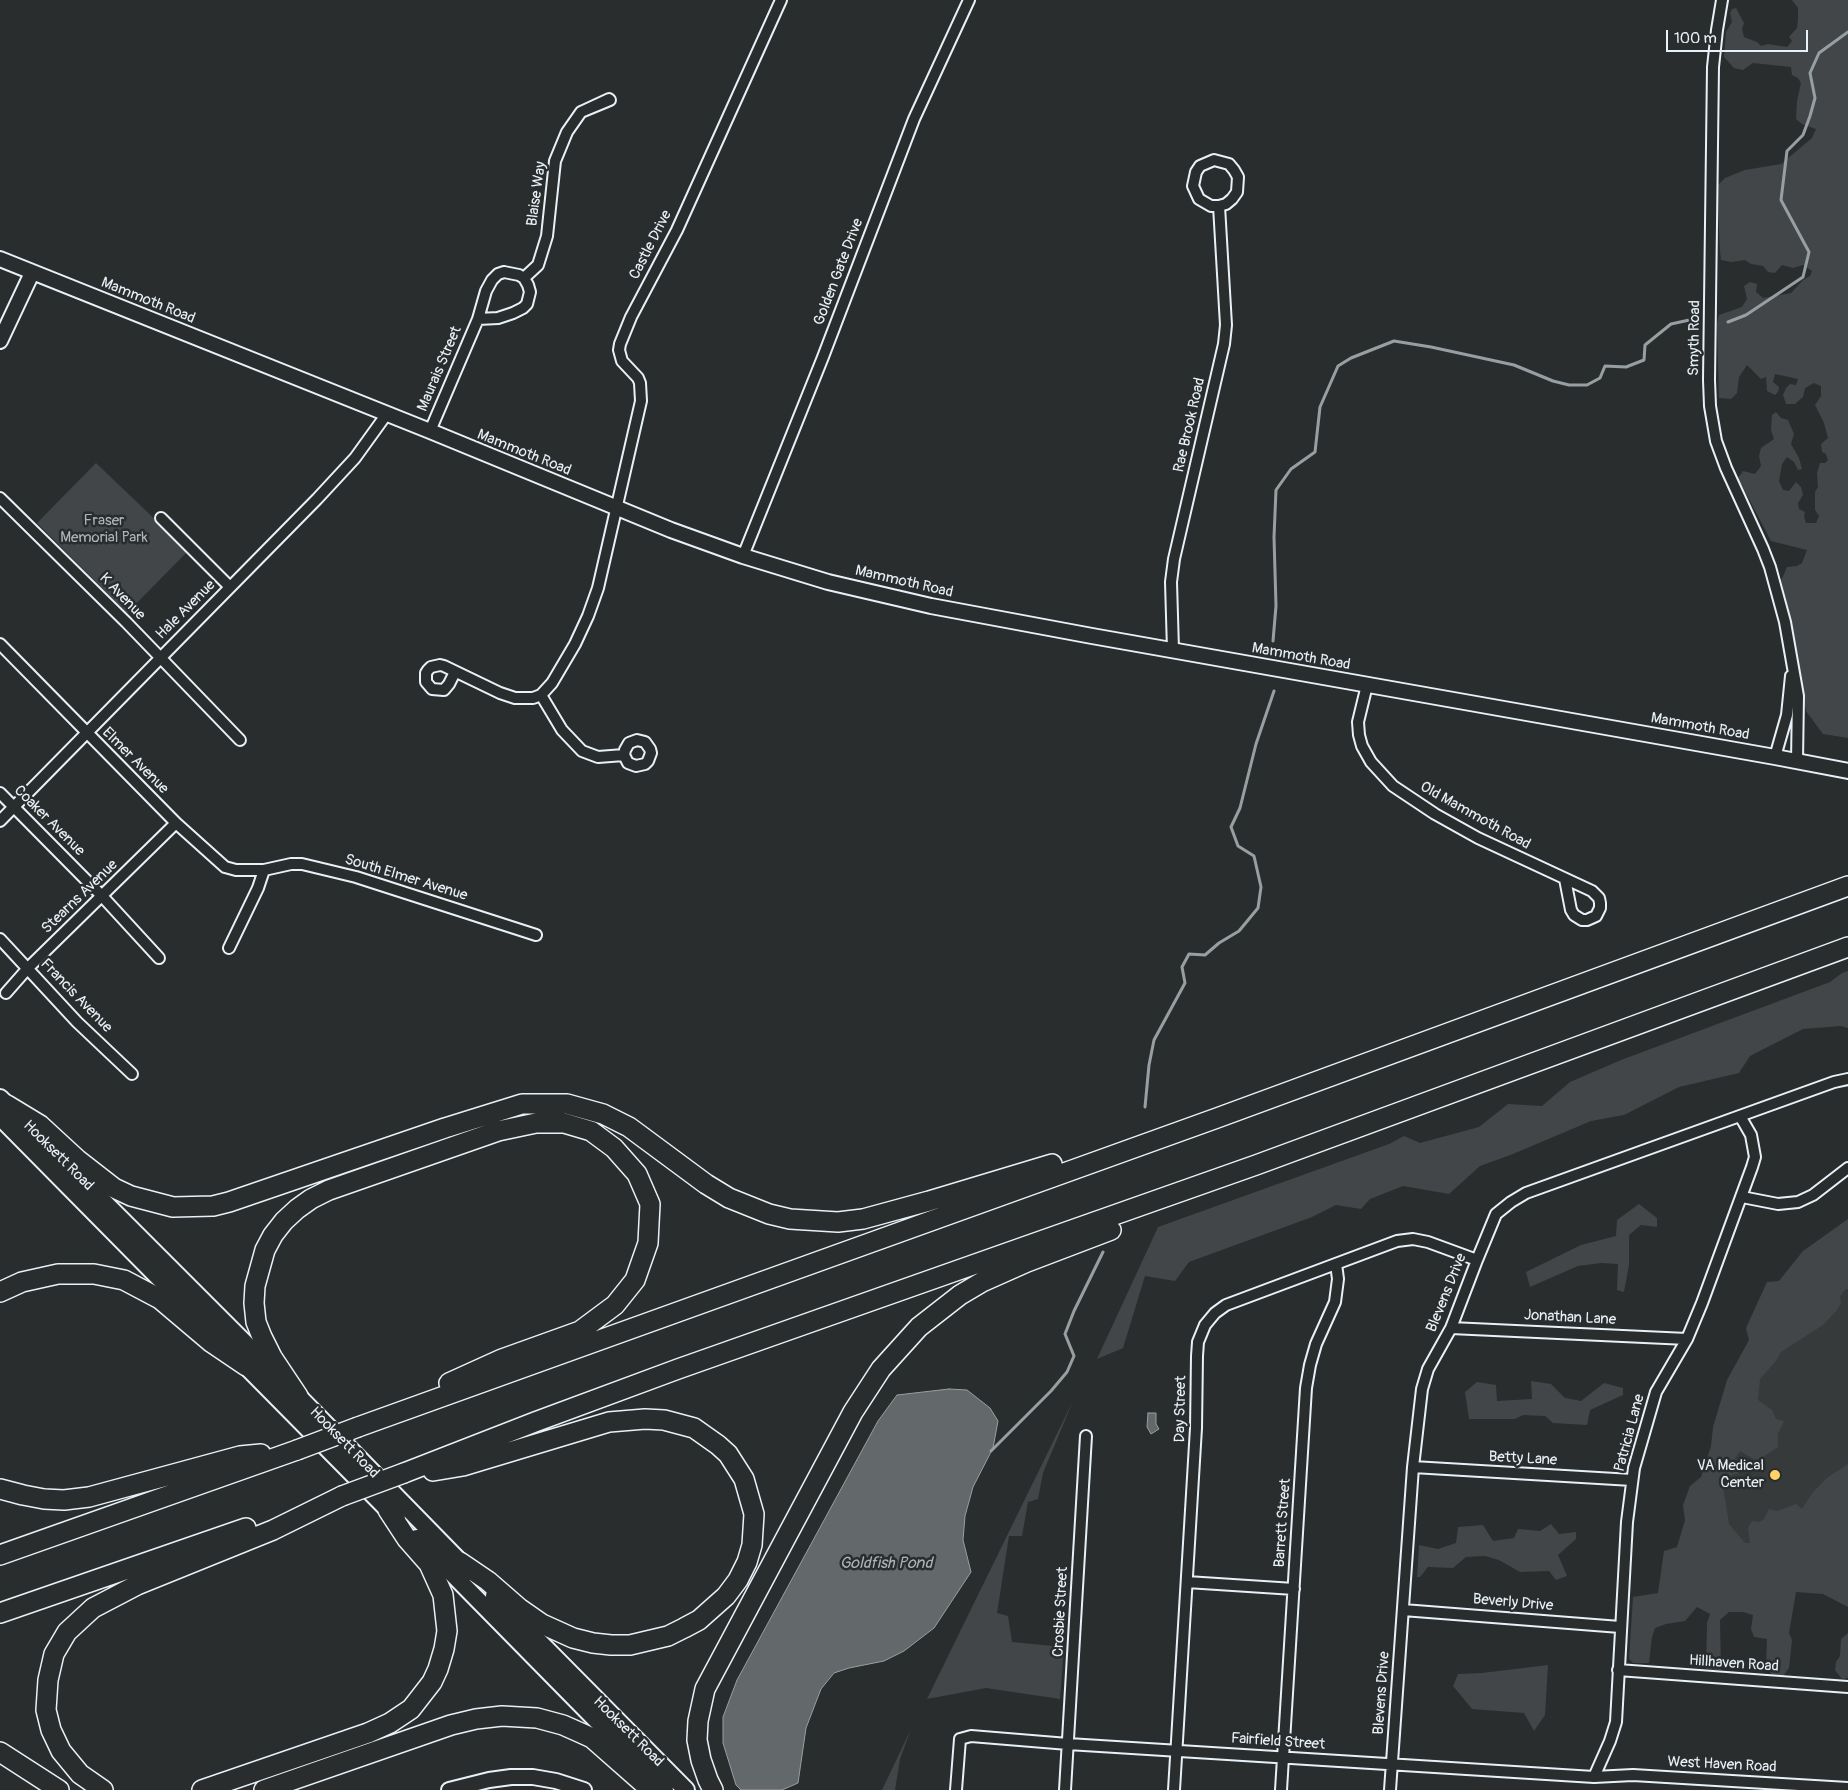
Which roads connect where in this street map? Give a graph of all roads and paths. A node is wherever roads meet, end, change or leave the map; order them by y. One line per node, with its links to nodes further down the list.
1 (781, 0): 14 (street, Castle Drive)
2 (969, 0): 16 (street, Golden Gate Drive)
3 (1722, 0): 21 (street, Smyth Road)
4 (581, 112): 8 (street, Blaise Way)
5 (1219, 206): 5 (street); 19 (street, Rae Brook Road)
6 (0, 259): 7 (main road, Mammoth Road)
7 (32, 273): 10 (main road); 11 (main road, Mammoth Road)
8 (524, 278): 9 (street, Maurais Street); 9 (street, Maurais Street)
9 (478, 320): 12 (street, Maurais Street)
10 (0, 341)
11 (386, 415): 12 (main road, Mammoth Road); 17 (street, Hale Avenue)
12 (430, 431): 14 (main road, Mammoth Road)
13 (0, 498): 20 (street, K Avenue)
14 (616, 508): 16 (main road, Mammoth Road); 24 (street, Castle Drive)
15 (161, 518): 17 (street)
16 (743, 556): 19 (main road, Mammoth Road)
17 (230, 586): 20 (street, Hale Avenue)
18 (0, 644): 25 (street, Elmer Avenue)
19 (1173, 650): 23 (main road, Mammoth Road)
20 (160, 658): 25 (street, Hale Avenue); 26 (street, K Avenue)
21 (1791, 663): 28 (street, Smyth Road); 29 (street, Smyth Road)
22 (455, 672): 24 (street)
23 (1367, 686): 28 (main road, Mammoth Road); 36 (street, Old Mammoth Road)
24 (541, 695): 27 (street)
25 (87, 733): 32 (street, Hale Avenue); 34 (street, Elmer Avenue)
26 (240, 740)
27 (624, 755)
28 (1775, 757): 29 (main road, Mammoth Road)
29 (1797, 761): 30 (main road, Mammoth Road)
30 (1848, 771)
31 (0, 793): 32 (street, Coaker Avenue)
32 (15, 807): 33 (street, Hale Avenue); 38 (street, Coaker Avenue)
33 (0, 821)
34 (176, 823): 35 (street, Elmer Avenue); 38 (street, Stearns Avenue)
35 (264, 870): 39 (street, South Elmer Avenue); 42 (street)
36 (1565, 879)
37 (1848, 886): 50 (highway)
38 (102, 896): 43 (street, Coaker Avenue); 44 (street, Stearns Avenue)
39 (536, 936)
40 (0, 939): 44 (street, Francis Avenue)
41 (1848, 947): 51 (highway)
42 (229, 948)
43 (159, 958)
44 (28, 968): 45 (street, Stearns Avenue); 46 (street, Francis Avenue)
45 (6, 993)
46 (132, 1074)
47 (1848, 1079): 49 (street, Blevens Drive)
48 (2, 1106): 50 (highway); 59 (main road, Hooksett Road); 60 (main road, Hooksett Road)
49 (1740, 1116): 53 (street, Patricia Lane); 54 (street, Blevens Drive)
50 (1122, 1151): 61 (highway)
51 (1256, 1165): 65 (highway); 95 (highway)
52 (1848, 1168): 53 (street)
53 (1742, 1197): 58 (street, Patricia Lane)
54 (1477, 1260): 55 (street, Day Street); 57 (street, Blevens Drive)
55 (1336, 1264): 72 (street, Day Street); 73 (street, Barrett Street)
56 (0, 1292): 59 (highway)
57 (1451, 1328): 58 (street, Jonathan Lane); 64 (street, Blevens Drive)
58 (1687, 1339): 66 (street, Patricia Lane)
59 (246, 1366): 69 (main road, Hooksett Road)
60 (298, 1396): 61 (highway); 71 (main road, Hooksett Road)
61 (395, 1415): 63 (highway, bridge)
62 (1086, 1436): 79 (street, Crosbie Street)
63 (297, 1450): 67 (highway); 70 (highway)
64 (1413, 1467): 66 (street, Betty Lane); 74 (street, Blevens Drive)
65 (404, 1473): 68 (highway, bridge); 71 (highway)
66 (1632, 1480): 76 (street, Patricia Lane)
67 (0, 1489)
68 (342, 1496): 75 (highway); 87 (highway)
69 (388, 1510): 88 (highway); 93 (main road, Hooksett Road)
70 (0, 1556)
71 (460, 1562): 94 (main road, Hooksett Road)
72 (1187, 1582): 73 (street); 80 (street, Day Street)
73 (1294, 1589): 82 (street, Barrett Street)
74 (1403, 1610): 76 (street, Beverly Drive); 83 (street, Blevens Drive)
75 (0, 1613)
76 (1620, 1627): 77 (street, Patricia Lane)
77 (1618, 1670): 78 (street, Hillhaven Road); 84 (street, Patricia Lane)
78 (1848, 1687)
79 (1068, 1744): 80 (street, Fairfield Street); 96 (street, Fairfield Street); 97 (street, Crosbie Street)
80 (1176, 1751): 82 (street, Fairfield Street); 98 (street, Day Street)
81 (0, 1752): 86 (highway)
82 (1283, 1758): 83 (street, Fairfield Street); 99 (street, Barrett Street)
83 (1392, 1764): 84 (street, Fairfield Street); 100 (street, Blevens Drive)
84 (1594, 1777): 85 (street, West Haven Road)
85 (1848, 1788)
86 (59, 1790)
87 (103, 1790)
88 (202, 1790)
89 (264, 1790): 92 (highway)
90 (449, 1790): 91 (main road)
91 (584, 1790)
92 (652, 1790)
93 (665, 1790)
94 (686, 1790)
95 (713, 1790)
96 (956, 1790)
97 (1065, 1790)
98 (1174, 1790)
99 (1281, 1790)
100 (1390, 1790)

